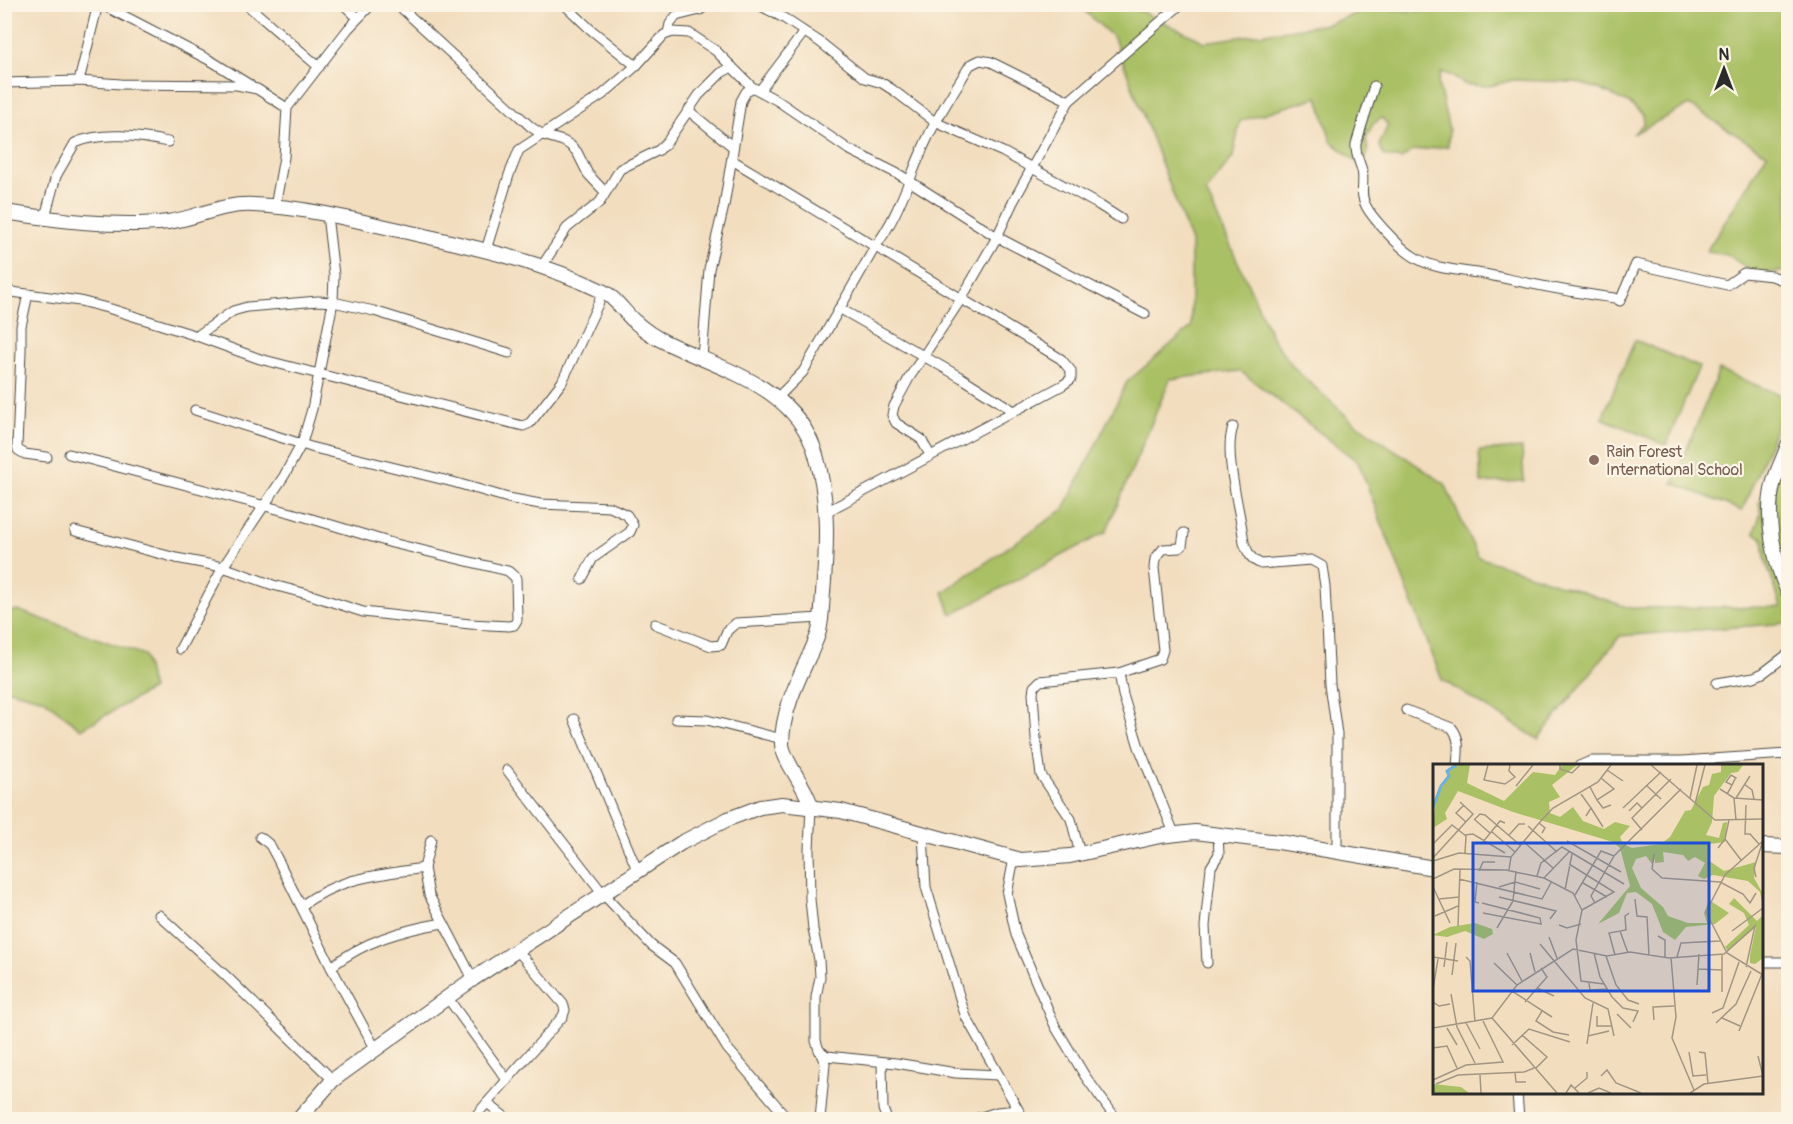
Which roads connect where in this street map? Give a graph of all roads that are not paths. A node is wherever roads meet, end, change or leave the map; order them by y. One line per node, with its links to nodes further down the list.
1 (99, 4): 16 (street); 19 (street)
2 (246, 4): 14 (street)
3 (343, 4): 10 (street)
4 (372, 4): 10 (street)
5 (397, 4): 25 (street)
6 (564, 4): 13 (street)
7 (708, 4): 12 (street)
8 (757, 4): 11 (street)
9 (1181, 4): 21 (street)
10 (358, 18): 14 (street)
11 (804, 32): 20 (street); 24 (street)
12 (668, 33): 13 (street); 15 (street)
13 (636, 66): 25 (street)
14 (319, 67): 22 (street)
15 (732, 67): 20 (street); 23 (street)
16 (79, 81): 17 (street); 19 (street)
17 (4, 83)
18 (1374, 86): 41 (street)
19 (257, 89): 22 (street)
20 (756, 89): 27 (street); 30 (street)
21 (1069, 101): 24 (street); 29 (street)
22 (287, 108): 32 (street)
23 (689, 111): 27 (street); 31 (street)
24 (935, 122): 29 (street); 30 (street)
25 (543, 135): 31 (street); 39 (street)
26 (168, 142): 35 (street)
27 (734, 147): 28 (street)
28 (732, 159): 38 (street); 52 (street)
29 (1032, 168): 36 (street); 37 (street)
30 (909, 183): 37 (street); 38 (street)
31 (605, 192): 40 (street)
32 (275, 207): 34 (street); 35 (street)
33 (4, 212): 35 (street)
34 (327, 215): 39 (street); 46 (street)
35 (45, 217)
36 (1121, 219)
37 (997, 237): 45 (street); 48 (street)
38 (875, 247): 45 (street); 47 (street)
39 (486, 250): 40 (street)
40 (542, 266): 43 (street)
41 (1788, 282)
42 (4, 291): 44 (street)
43 (602, 291): 52 (street); 53 (street)
44 (28, 294): 49 (street); 62 (street)
45 (962, 299): 51 (street); 56 (street)
46 (333, 302): 49 (street); 50 (street); 53 (street)
47 (839, 308): 51 (street); 54 (street)
48 (1145, 314)
49 (197, 336): 53 (street)
50 (508, 353)
51 (924, 357): 56 (street); 61 (street)
52 (702, 358): 54 (street)
53 (319, 373): 58 (street)
54 (776, 399): 64 (street)
55 (195, 410): 58 (street)
56 (1014, 411): 61 (street)
57 (1233, 427): 92 (street)
58 (302, 443): 63 (street); 68 (street)
59 (1788, 445): 69 (street)
60 (69, 454): 63 (street)
61 (930, 455): 64 (street)
62 (47, 457)
63 (265, 506): 67 (street); 67 (street)
64 (826, 512): 70 (street)
65 (75, 531): 67 (street)
66 (1184, 533): 74 (street)
67 (223, 567): 72 (street)
68 (582, 579)
69 (1788, 592)
70 (821, 618): 71 (street); 79 (street)
71 (655, 624)
72 (180, 649)
73 (1788, 654): 75 (street)
74 (1119, 673): 85 (street); 93 (street)
75 (1717, 683)
76 (1406, 710): 81 (street)
77 (574, 718): 97 (street)
78 (676, 719): 79 (street)
79 (782, 739): 84 (street)
80 (1788, 754): 82 (street)
81 (1457, 764)
82 (1582, 764)
83 (507, 770): 98 (street)
84 (811, 806): 87 (street); 97 (street); 110 (street)
85 (1174, 833): 86 (street); 93 (street)
86 (1218, 834): 92 (street); 105 (street)
87 (922, 835): 94 (street); 112 (street)
88 (261, 837): 99 (street)
89 (431, 840): 95 (street)
90 (1763, 846): 91 (street)
91 (1788, 847)
92 (1337, 851): 96 (street)
93 (1080, 854): 94 (street)
94 (1014, 858): 126 (street)
95 (424, 868): 99 (street); 101 (street)
96 (1433, 868)
97 (638, 872): 98 (street)
98 (604, 894): 102 (street); 121 (street)
99 (301, 906): 106 (street)
100 (159, 915): 113 (street)
101 (443, 923): 106 (street); 107 (street)
102 (518, 950): 107 (street); 114 (street)
103 (1763, 962): 104 (street)
104 (1788, 962)
105 (1207, 963)
106 (331, 967): 109 (street)
107 (473, 979): 108 (street)
108 (447, 997): 109 (street); 114 (street)
109 (375, 1048): 113 (street)
110 (819, 1050): 111 (street); 122 (street)
111 (882, 1062): 112 (street); 123 (street)
112 (998, 1074): 117 (street)
113 (333, 1080): 118 (street)
114 (507, 1080): 116 (street)
115 (1517, 1094): 127 (street)
116 (487, 1103): 119 (street); 120 (street)
117 (1018, 1110): 124 (street); 125 (street)
118 (298, 1119)
119 (472, 1119)
120 (509, 1119)
121 (789, 1119)
122 (820, 1119)
123 (887, 1119)
124 (972, 1119)
125 (1024, 1119)
126 (1117, 1119)
127 (1519, 1119)

